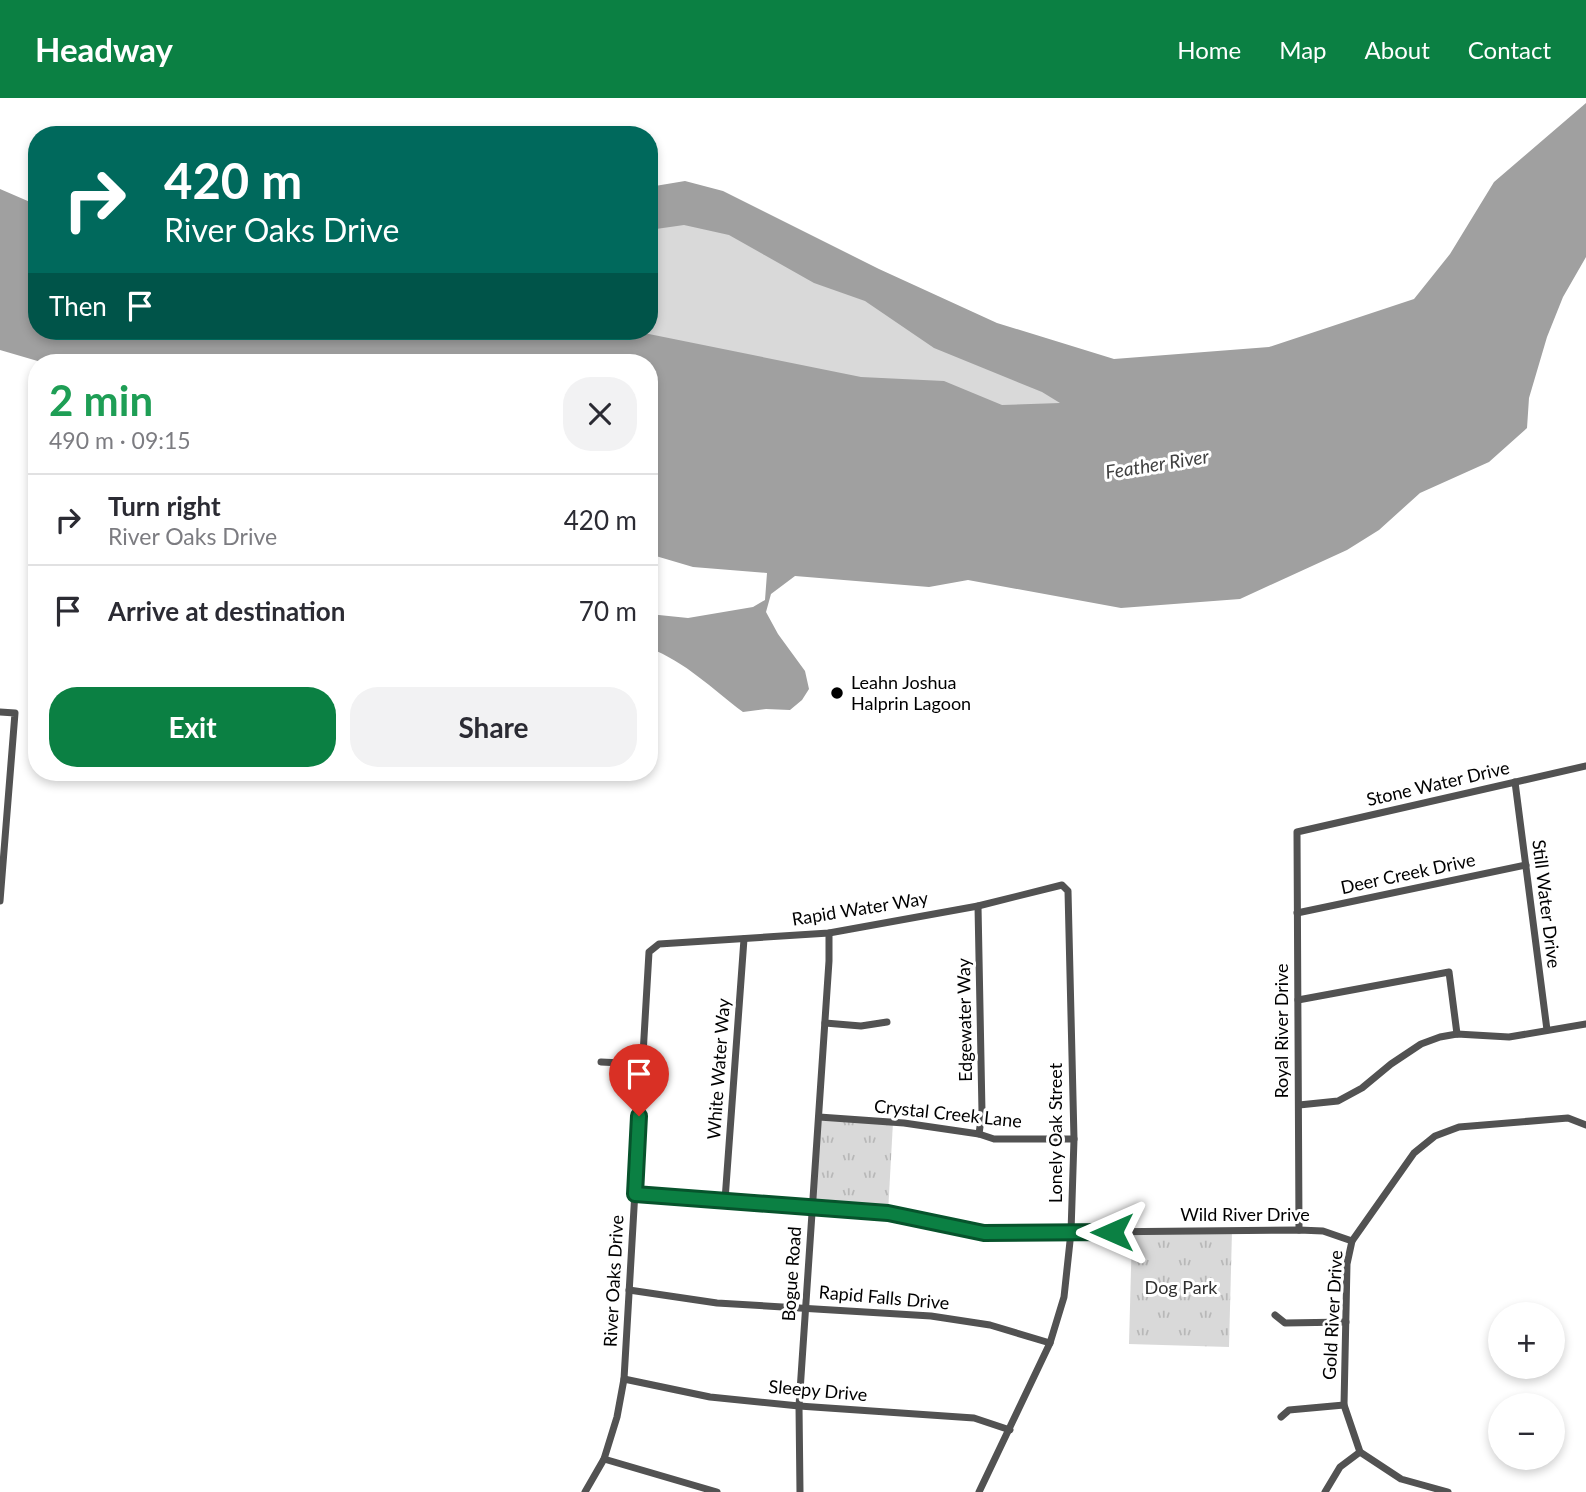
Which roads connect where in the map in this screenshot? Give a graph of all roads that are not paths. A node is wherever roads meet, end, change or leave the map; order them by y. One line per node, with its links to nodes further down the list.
1 (0, 712): 7 (street)
2 (1586, 766): 3 (street, Stone Water Drive)
3 (1515, 782): 4 (street, Stone Water Drive); 5 (street, Still Water Drive)
4 (1297, 832): 9 (street, Royal River Drive)
5 (1525, 865): 9 (street, Deer Creek Drive); 17 (street, Still Water Drive)
6 (1062, 885): 8 (street, Rapid Water Way); 25 (street, Lonely Oak Street)
7 (0, 901)
8 (978, 906): 10 (street, Rapid Water Way); 24 (street, Edgewater Way)
9 (1297, 913): 13 (street, Royal River Drive)
10 (829, 933): 11 (street, Rapid Water Way); 15 (street, Bogue Road)
11 (744, 939): 12 (street, Rapid Water Way); 27 (street, White Water Way)
12 (659, 944): 20 (street, River Oaks Drive)
13 (1298, 1000): 18 (street); 21 (street, Royal River Drive)
14 (887, 1022): 15 (street)
15 (825, 1023): 22 (street, Bogue Road)
16 (1586, 1024): 17 (street)
17 (1547, 1030): 18 (street)
18 (1457, 1034): 21 (street)
19 (601, 1062): 20 (street)
20 (643, 1065): 26 (street, River Oaks Drive)
21 (1298, 1105): 29 (street, Royal River Drive)
22 (819, 1117): 24 (street, Crystal Creek Lane); 28 (street, Bogue Road)
23 (1586, 1125): 31 (street, Gold River Drive)
24 (979, 1134): 25 (street, Crystal Creek Lane)
25 (1074, 1139): 30 (street, Lonely Oak Street)
26 (635, 1194): 27 (street, Wild River Drive); 32 (street, River Oaks Drive)
27 (725, 1200): 28 (street, Wild River Drive)
28 (812, 1206): 30 (street, Wild River Drive); 33 (street, Bogue Road)
29 (1299, 1230): 30 (street, Wild River Drive); 31 (street, Wild River Drive)
30 (1072, 1232): 36 (street, Lonely Oak Street)
31 (1352, 1241): 35 (street, Gold River Drive)
32 (629, 1290): 33 (street, Rapid Falls Drive); 37 (street, River Oaks Drive)
33 (806, 1307): 36 (street, Rapid Falls Drive); 39 (street, Bogue Road)
34 (1275, 1315): 35 (street)
35 (1346, 1322): 38 (street, Gold River Drive)
36 (1050, 1343): 41 (street, Lonely Oak Street)
37 (624, 1379): 39 (street, Sleepy Drive); 43 (street, River Oaks Drive)
38 (1345, 1405): 40 (street); 42 (street, Gold River Drive)
39 (799, 1406): 41 (street, Sleepy Drive); 46 (street, Bogue Road)
40 (1282, 1417)
41 (1010, 1430): 47 (street, Lonely Oak Street)
42 (1360, 1452): 48 (street); 49 (street)
43 (604, 1459): 44 (street, River Oaks Drive); 45 (street)
44 (585, 1492)
45 (717, 1492)
46 (800, 1492)
47 (979, 1492)
48 (1325, 1492)
49 (1448, 1492)

